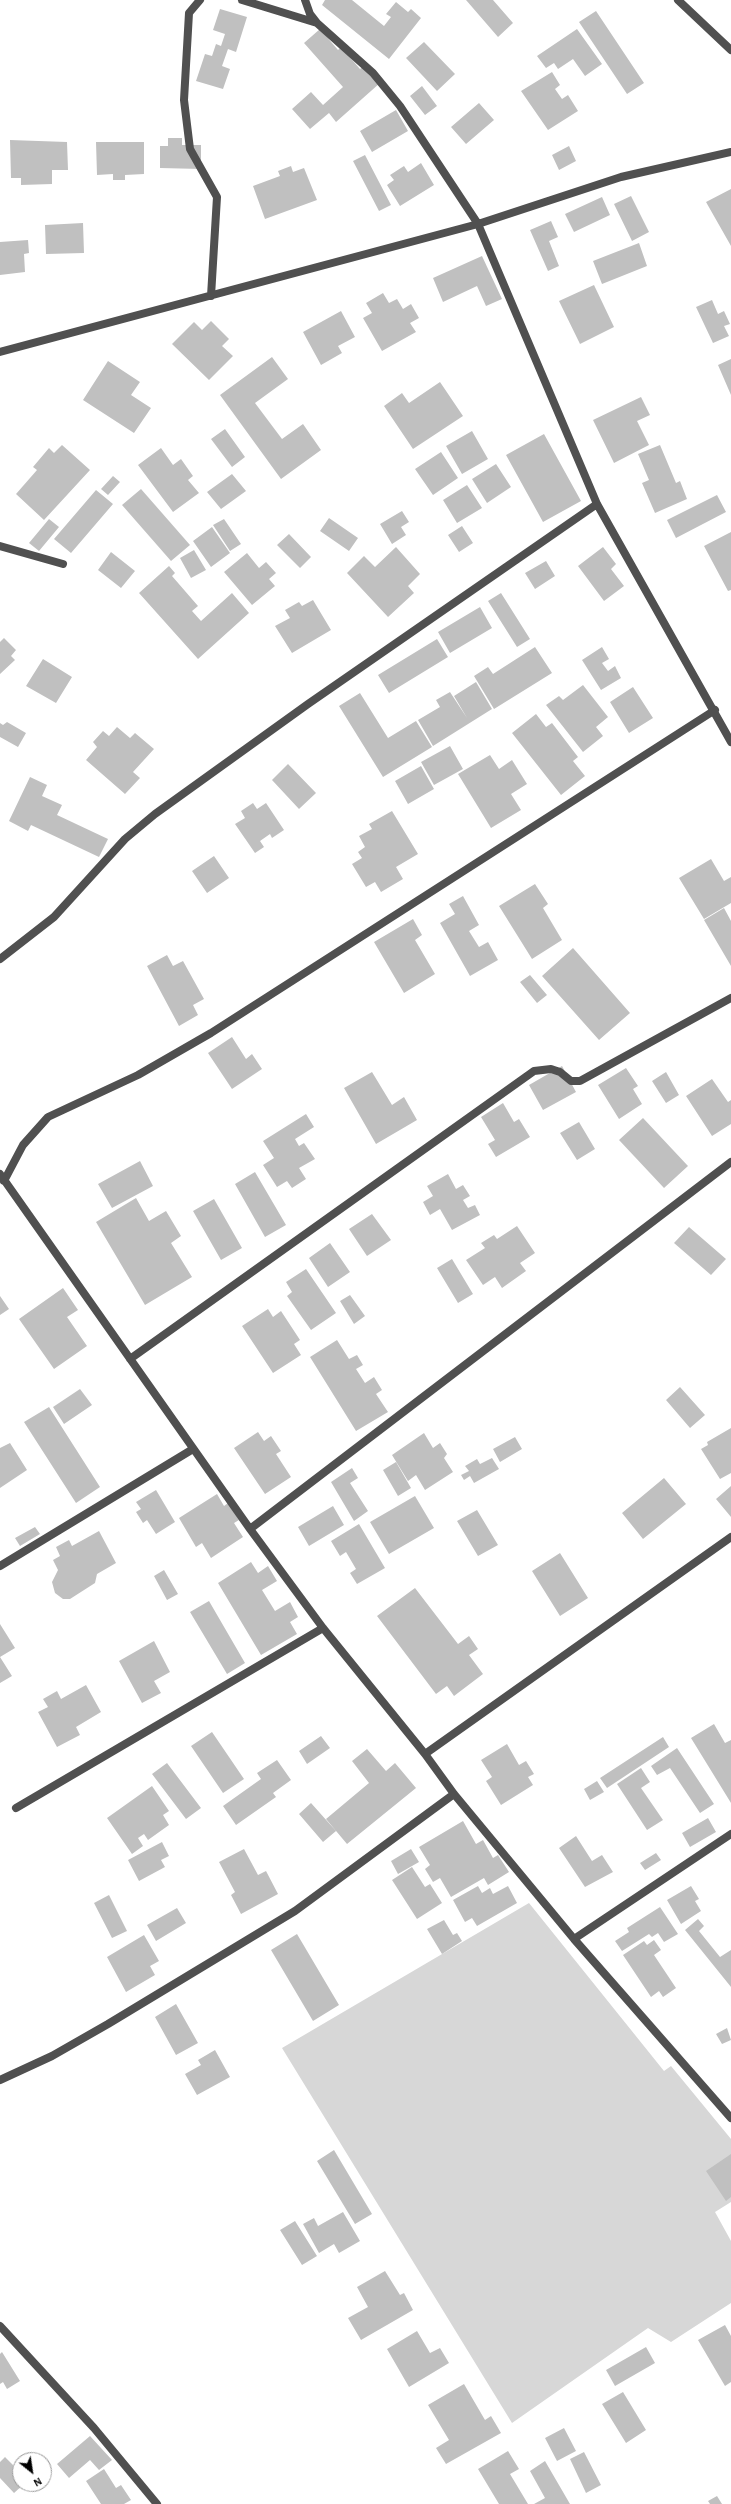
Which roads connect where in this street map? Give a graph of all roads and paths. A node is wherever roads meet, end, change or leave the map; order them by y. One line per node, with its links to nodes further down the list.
1 (242, 0): 5 (street)
2 (305, 0): 5 (street)
3 (678, 0): 6 (street)
4 (196, 1): 9 (street)
5 (316, 23): 8 (street)
6 (731, 50)
7 (731, 152): 8 (street)
8 (478, 224): 9 (street); 11 (street)
9 (211, 296): 10 (street)
10 (0, 352)
11 (597, 504): 14 (street); 16 (street)
12 (0, 546): 13 (street)
13 (63, 564)
14 (715, 710): 15 (street); 19 (street)
15 (731, 742)
16 (0, 959)
17 (731, 998): 20 (street)
18 (731, 1162): 22 (street)
19 (2, 1177): 20 (street)
20 (130, 1359): 21 (street)
21 (193, 1449): 22 (street); 24 (street)
22 (250, 1529): 25 (street)
23 (731, 1537): 26 (street)
24 (0, 1566)
25 (323, 1628): 26 (street); 28 (street)
26 (425, 1754): 27 (street)
27 (454, 1794): 30 (street); 31 (street)
28 (16, 1808)
29 (731, 1834): 30 (street)
30 (574, 1939): 32 (street)
31 (0, 2080)
32 (731, 2118)
33 (0, 2326): 34 (street)
34 (157, 2504)

